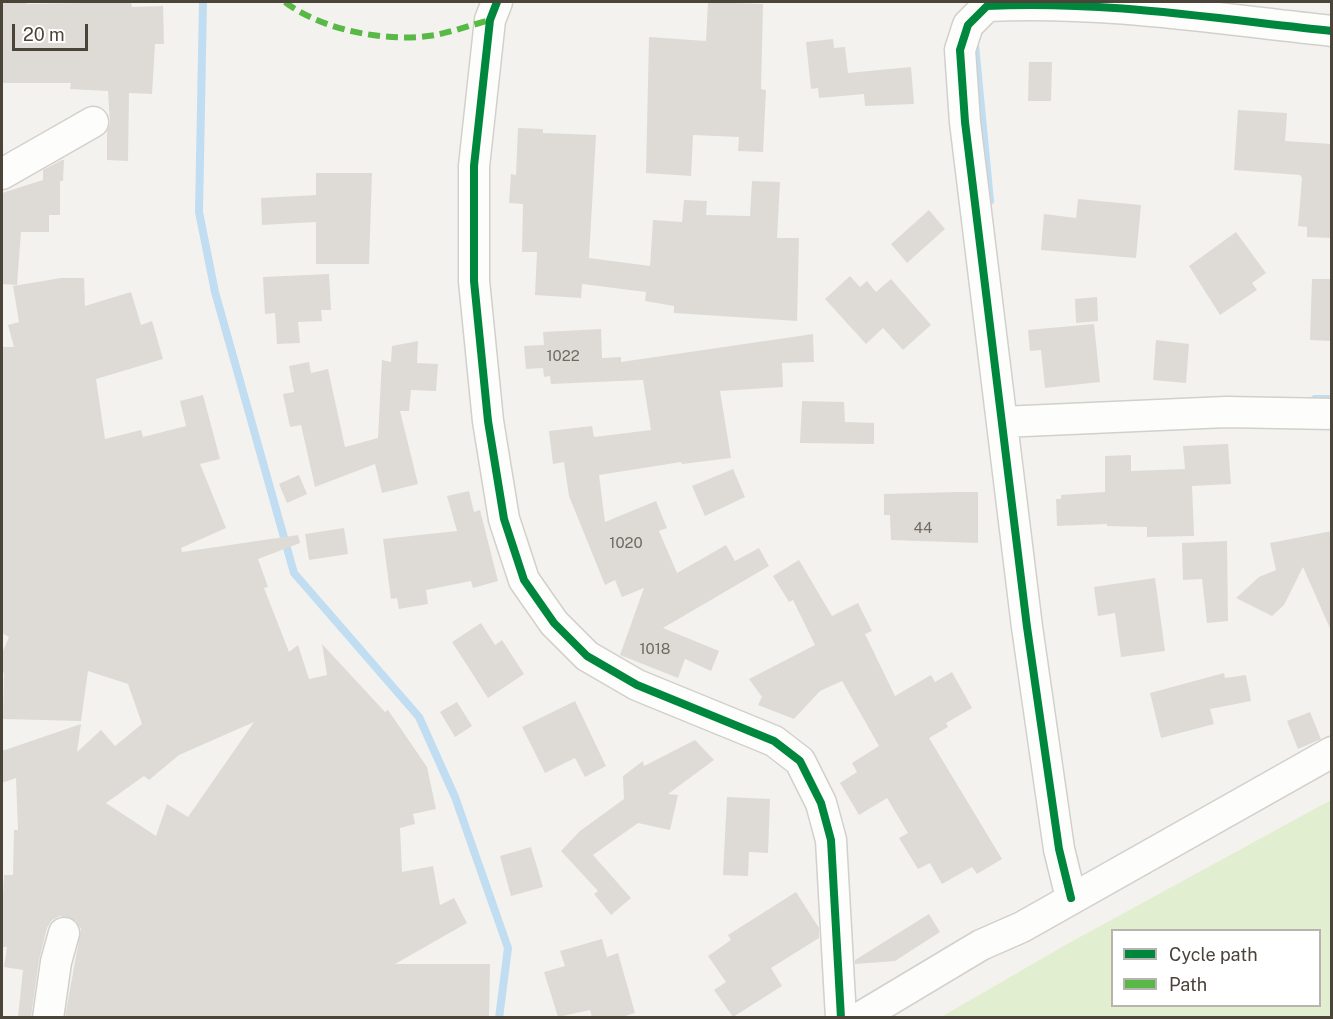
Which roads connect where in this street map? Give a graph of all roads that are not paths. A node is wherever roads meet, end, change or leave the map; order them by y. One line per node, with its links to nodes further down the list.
1 (496, 2): 13 (street)
2 (975, 4): 3 (street); 8 (street)
3 (1121, 5): 4 (street)
4 (1332, 31)
5 (93, 122): 6 (street)
6 (2, 174)
7 (1332, 414): 8 (street)
8 (1002, 422): 10 (street)
9 (1332, 752): 10 (street)
10 (1071, 898): 14 (street)
11 (64, 933): 12 (street)
12 (48, 1017)
13 (842, 1017)
14 (859, 1017)

